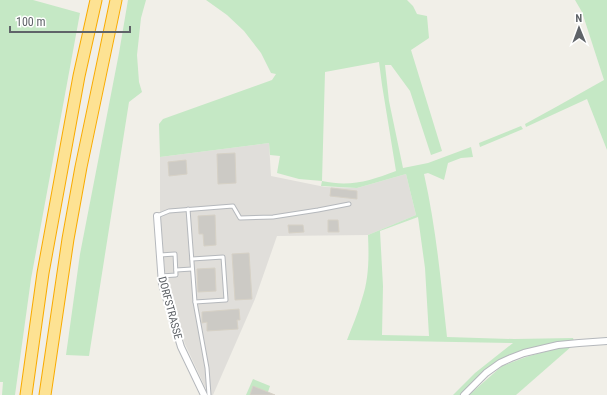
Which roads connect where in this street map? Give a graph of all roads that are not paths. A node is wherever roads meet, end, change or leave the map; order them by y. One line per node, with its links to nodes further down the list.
1 (96, 0): 13 (highway)
2 (116, 0): 14 (highway)
3 (349, 204): 4 (lane)
4 (188, 209): 5 (lane); 7 (lane)
5 (157, 216): 6 (street, DORFSTRASSE)
6 (160, 255): 9 (lane); 10 (street, DORFSTRASSE)
7 (192, 259): 8 (lane); 11 (lane)
8 (192, 269): 9 (lane); 11 (lane)
9 (176, 270): 10 (lane)
10 (161, 276): 15 (street, DORFSTRASSE)
11 (195, 302): 16 (lane)
12 (607, 341): 17 (street)
13 (26, 395)
14 (45, 395)
15 (204, 395)
16 (209, 395)
17 (464, 395)

